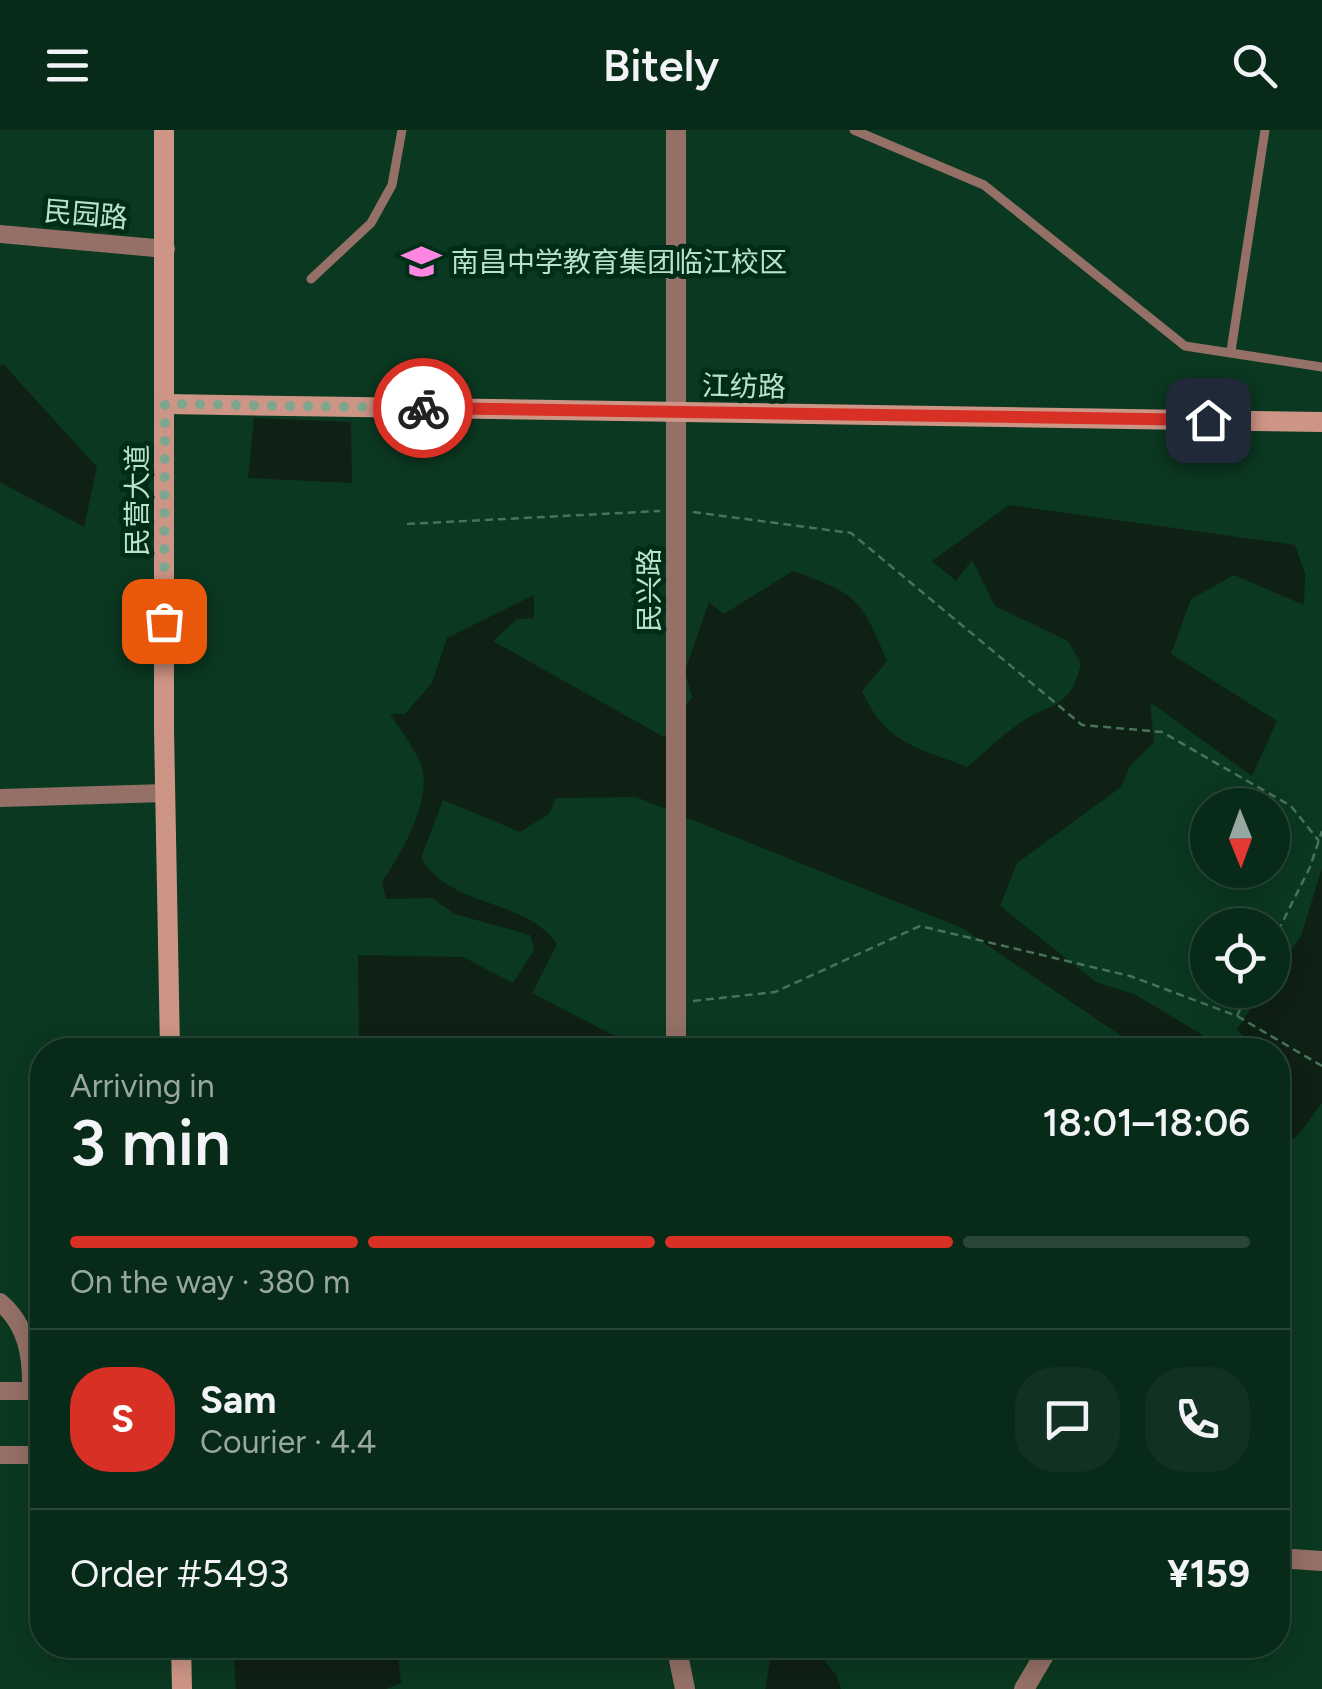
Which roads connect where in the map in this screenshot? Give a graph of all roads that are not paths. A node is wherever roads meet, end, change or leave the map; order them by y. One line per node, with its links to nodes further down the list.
1 (164, 130): 7 (main road, 民营大道)
2 (402, 130): 8 (lane)
3 (676, 130): 12 (street, 民兴路)
4 (854, 130): 9 (lane)
5 (1265, 130): 9 (lane)
6 (0, 234): 7 (street, 民园路)
7 (166, 249): 11 (main road, 民营大道)
8 (310, 280)
9 (1232, 351): 10 (lane)
10 (1322, 367)
11 (165, 404): 12 (main road, 江纺路); 14 (main road, 民营大道)
12 (676, 412): 13 (main road, 江纺路); 17 (street, 民兴路)
13 (1322, 422)
14 (165, 793): 15 (street); 16 (main road, 民营大道)
15 (0, 798)
16 (170, 1038)
17 (676, 1038)
18 (0, 1302): 19 (street)
19 (30, 1355)
20 (30, 1390): 21 (street)
21 (0, 1391)
22 (0, 1455): 23 (street)
23 (30, 1455)
24 (1290, 1559): 25 (street)
25 (1322, 1561)
26 (181, 1658): 29 (main road)
27 (679, 1658): 30 (street)
28 (1042, 1658): 31 (street)
29 (182, 1689)
30 (685, 1689)
31 (1024, 1689)

